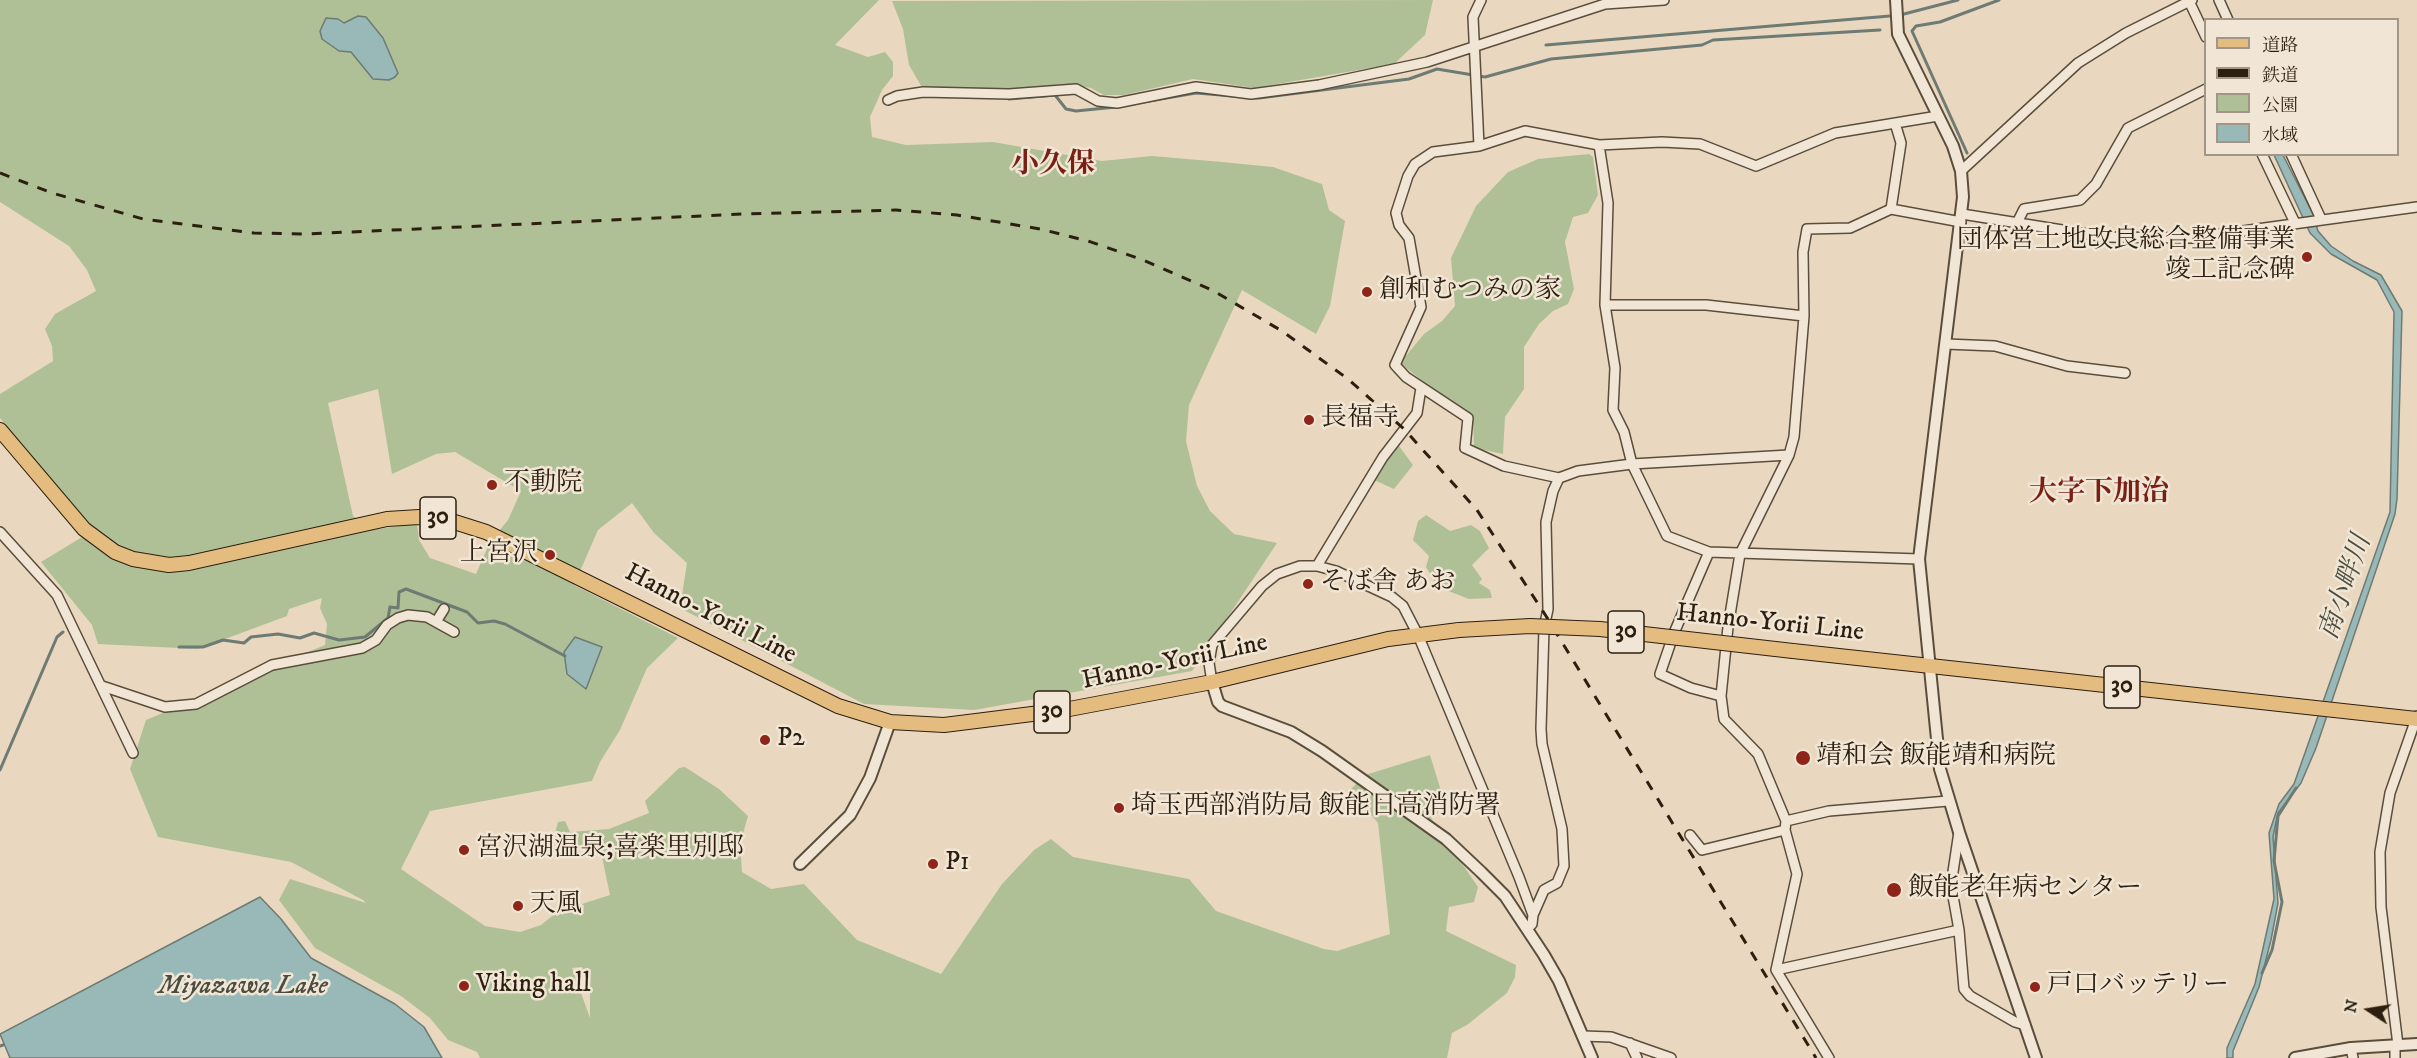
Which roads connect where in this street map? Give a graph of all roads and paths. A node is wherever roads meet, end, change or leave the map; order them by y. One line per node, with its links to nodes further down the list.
1 (1481, 0): 8 (street)
2 (1664, 0): 8 (street)
3 (1896, 0): 11 (street)
4 (2219, 0): 6 (street)
5 (2190, 1): 7 (street); 17 (street)
6 (2227, 18)
7 (2204, 35)
8 (1474, 48): 10 (street); 14 (street)
9 (2204, 90): 22 (street)
10 (888, 100)
11 (1938, 116): 12 (street); 17 (street)
12 (1895, 123): 13 (street); 19 (street)
13 (1599, 145): 14 (street); 24 (street)
14 (1479, 146): 28 (street)
15 (2263, 156): 23 (street)
16 (2292, 156): 21 (street)
17 (1961, 171): 20 (street)
18 (2417, 207): 21 (street)
19 (1892, 209): 20 (street); 25 (street)
20 (1961, 218): 22 (street); 26 (street)
21 (2319, 219): 23 (street)
22 (2017, 223): 23 (street)
23 (2297, 223)
24 (1605, 304): 25 (street); 31 (street)
25 (1804, 316): 30 (street)
26 (1946, 344): 27 (street); 36 (street)
27 (2125, 373)
28 (1421, 388): 32 (street); 37 (street)
29 (0, 430): 47 (main road, Hanno-Yorii Line / 30)
30 (1789, 455): 31 (street); 35 (street)
31 (1632, 464): 32 (street); 34 (street)
32 (1559, 478): 54 (street)
33 (0, 532): 44 (street)
34 (1709, 552): 35 (street); 45 (street)
35 (1740, 554): 36 (street); 45 (street)
36 (1918, 559): 42 (street)
37 (1317, 566): 41 (street); 43 (street)
38 (444, 609): 39 (street)
39 (436, 622): 40 (street); 44 (street)
40 (454, 632)
41 (1418, 634): 42 (main road, Hanno-Yorii Line / 30, bridge); 43 (main road, Hanno-Yorii Line / 30); 54 (street)
42 (1929, 665): 46 (main road, Hanno-Yorii Line / 30); 49 (street)
43 (1212, 682): 47 (main road, Hanno-Yorii Line / 30); 55 (street)
44 (102, 686): 48 (street)
45 (1721, 696): 50 (street)
46 (2417, 718): 62 (street)
47 (890, 722): 53 (street)
48 (133, 753)
49 (1948, 801): 50 (street); 51 (street)
50 (1786, 826): 52 (street); 57 (street)
51 (1959, 832): 56 (street); 58 (street)
52 (1690, 835)
53 (800, 864)
54 (1533, 915): 55 (street)
55 (1527, 928): 59 (street)
56 (1959, 930): 57 (street); 58 (street)
57 (1776, 970): 67 (street)
58 (2025, 1025): 68 (street)
59 (1583, 1036): 60 (street); 64 (street)
60 (1630, 1043): 65 (street); 66 (street)
61 (2417, 1044): 62 (street)
62 (2397, 1045): 63 (street); 70 (street)
63 (2352, 1053): 69 (street)
64 (1592, 1058)
65 (1637, 1058)
66 (1671, 1058)
67 (1829, 1058)
68 (2036, 1058)
69 (2295, 1058)
70 (2396, 1058)

